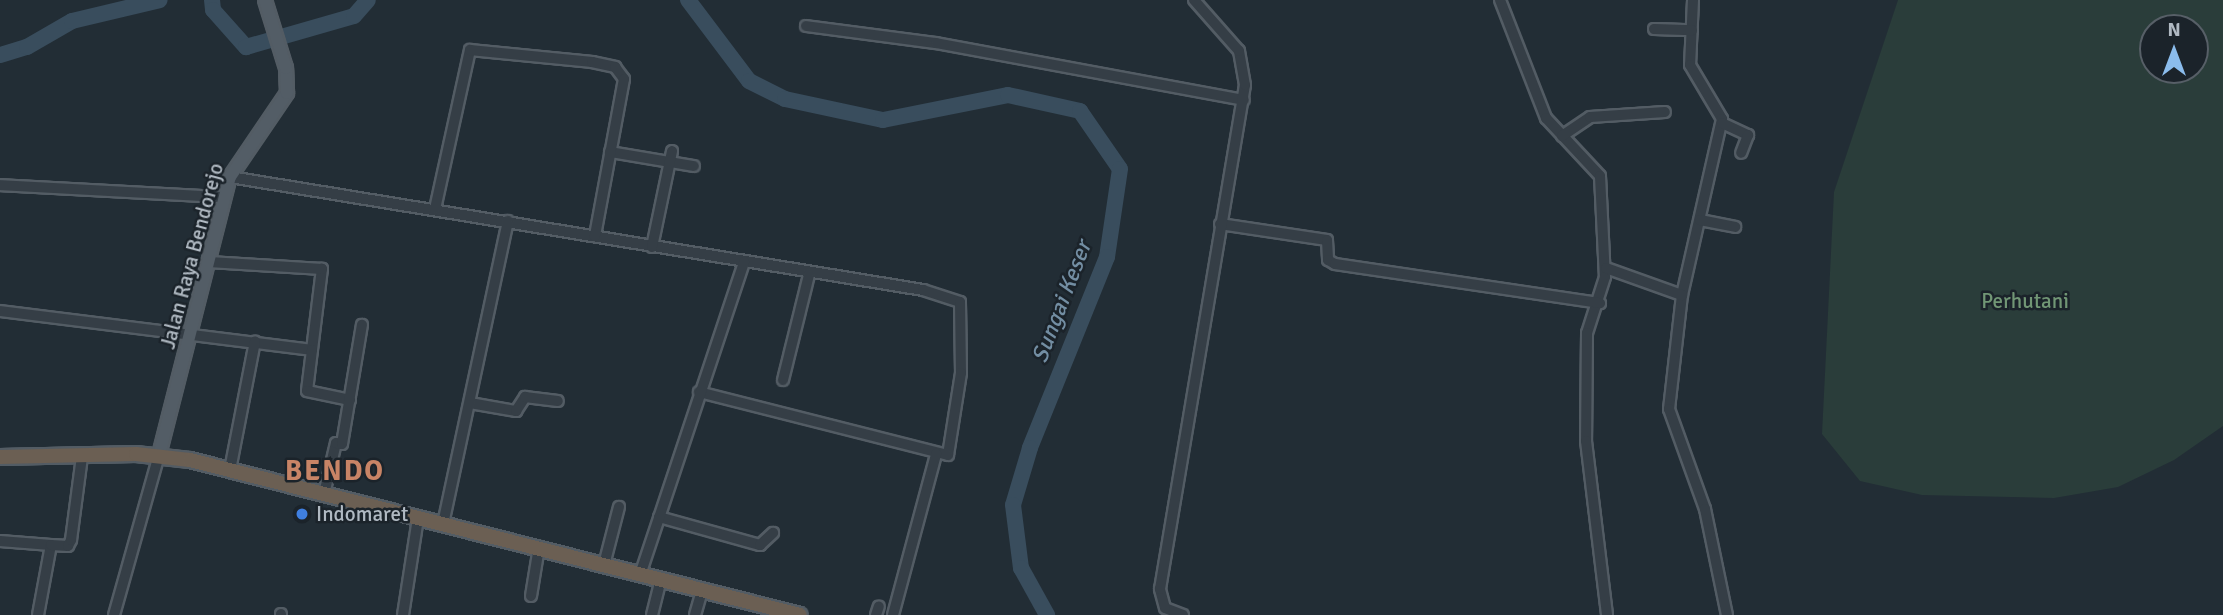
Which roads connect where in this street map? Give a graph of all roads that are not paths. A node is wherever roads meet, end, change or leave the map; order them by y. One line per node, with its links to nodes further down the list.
1 (265, 0): 17 (main road, Jalan Raya Bendorejo)
2 (1194, 0): 8 (street)
3 (1500, 0): 11 (street)
4 (1693, 0): 7 (street)
5 (806, 26): 8 (street)
6 (1654, 29): 7 (street)
7 (1692, 30): 10 (street)
8 (1244, 100): 23 (street)
9 (1665, 112): 11 (street)
10 (1722, 123): 14 (street); 21 (street)
11 (1562, 136): 29 (street)
12 (672, 151): 15 (street)
13 (610, 152): 15 (street); 20 (street); 25 (street)
14 (1741, 153)
15 (670, 162): 16 (street); 26 (street)
16 (694, 166)
17 (230, 177): 19 (main road, Jalan Raya Bendorejo); 20 (street)
18 (0, 185): 19 (street)
19 (225, 197): 27 (main road, Jalan Raya Bendorejo)
20 (435, 209): 22 (street)
21 (1700, 220): 24 (street); 31 (street)
22 (508, 221): 25 (street); 42 (street)
23 (1220, 224): 32 (street); 70 (street)
24 (1735, 227)
25 (595, 236): 26 (street)
26 (652, 247): 28 (street)
27 (209, 262): 35 (main road, Jalan Raya Bendorejo); 37 (street)
28 (744, 262): 30 (street); 39 (street)
29 (1606, 268): 31 (street); 32 (street)
30 (809, 275): 38 (street); 43 (street)
31 (1680, 294): 72 (street)
32 (1598, 303): 71 (street)
33 (0, 312): 35 (street)
34 (362, 326): 40 (street)
35 (192, 331): 36 (street); 44 (main road, Jalan Raya Bendorejo)
36 (255, 341): 37 (street); 47 (street)
37 (312, 350): 40 (street)
38 (783, 380)
39 (699, 392): 43 (street); 50 (street)
40 (350, 400): 48 (street)
41 (558, 401): 42 (street)
42 (470, 403): 52 (street)
43 (936, 454): 69 (street)
44 (159, 455): 45 (highway); 47 (highway); 64 (street)
45 (82, 456): 46 (highway); 55 (street)
46 (0, 457)
47 (230, 470): 48 (highway)
48 (324, 494): 51 (highway)
49 (619, 507): 57 (street)
50 (659, 517): 53 (street); 58 (street)
51 (418, 518): 52 (highway); 65 (street)
52 (443, 524): 56 (highway)
53 (773, 533)
54 (0, 541): 55 (street)
55 (51, 545): 63 (street)
56 (539, 547): 57 (highway); 61 (street)
57 (605, 561): 58 (highway)
58 (641, 572): 59 (highway)
59 (661, 579): 60 (highway); 66 (street)
60 (702, 590): 62 (highway); 67 (street)
61 (531, 596)
62 (769, 611): 68 (highway)
63 (38, 615)
64 (114, 615)
65 (403, 615)
66 (652, 615)
67 (695, 615)
68 (800, 615)
69 (893, 615)
70 (1183, 615)
71 (1607, 615)
72 (1727, 615)

